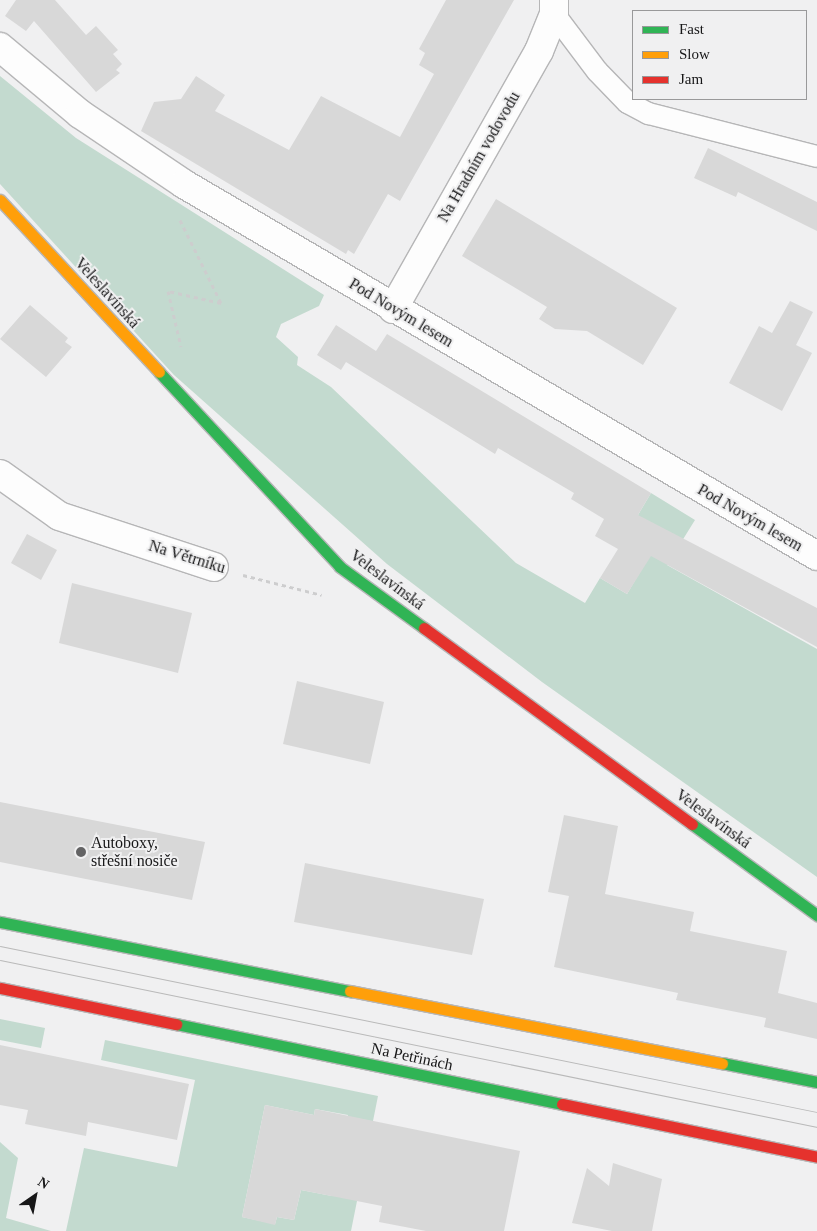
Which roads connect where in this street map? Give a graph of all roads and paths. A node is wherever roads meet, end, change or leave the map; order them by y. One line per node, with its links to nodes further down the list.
1 (554, 7): 3 (lane); 6 (street, Na Hradním vodovodu)
2 (0, 47): 4 (street, Pod Novým lesem)
3 (817, 156)
4 (184, 184): 6 (street, Pod Novým lesem); 7 (path)
5 (0, 200): 12 (street, Veleslavínská)
6 (393, 309): 9 (street, Pod Novým lesem)
7 (183, 354)
8 (0, 474): 10 (street, Na Větrníku)
9 (817, 556)
10 (214, 567): 11 (path, Na Větrníku)
11 (328, 596)
12 (817, 915)
13 (0, 922): 15 (street)
14 (0, 988): 16 (street, Na Petřinách)
15 (817, 1082)
16 (817, 1157)

